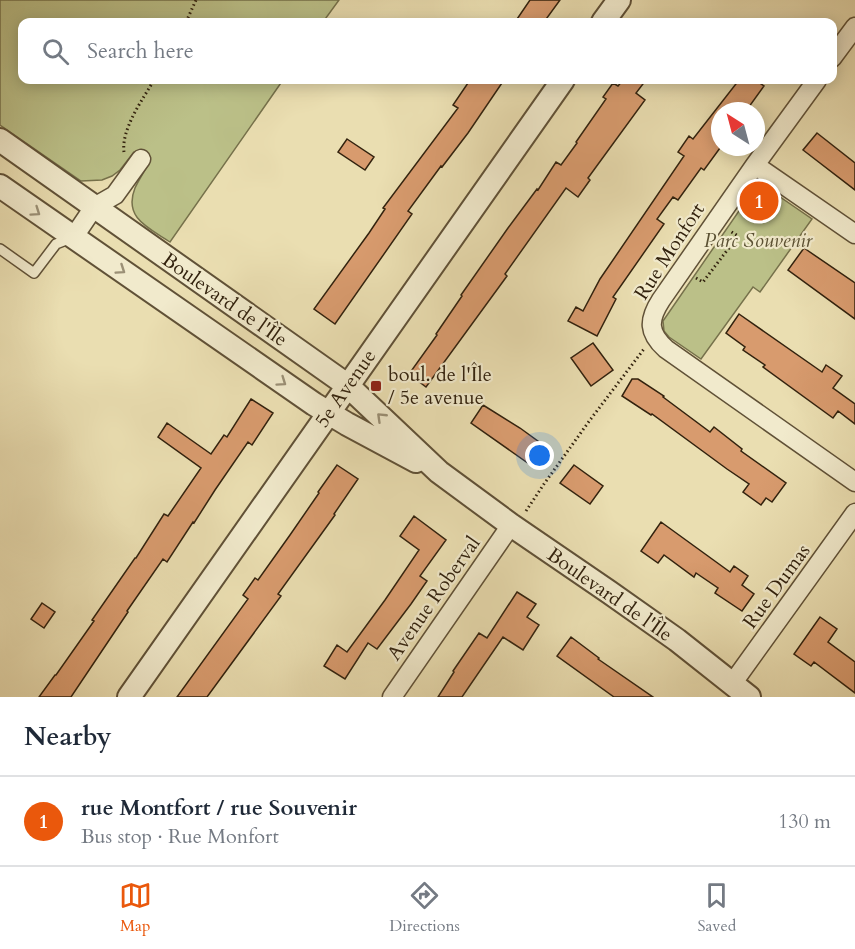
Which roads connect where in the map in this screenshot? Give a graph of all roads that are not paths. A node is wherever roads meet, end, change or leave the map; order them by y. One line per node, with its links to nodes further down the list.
1 (619, 0): 2 (street)
2 (606, 18)
3 (855, 27): 4 (street)
4 (837, 51)
5 (560, 84): 15 (street, 5e Avenue)
6 (814, 84): 9 (street, Rue Monfort)
7 (0, 140): 11 (street, Boulevard de l'Île)
8 (138, 163): 11 (street)
9 (755, 165): 12 (street); 18 (street, Rue Monfort)
10 (0, 186): 13 (street, Boulevard de l'Île, one-way to 13)
11 (94, 207): 13 (street); 15 (street, Boulevard de l'Île)
12 (855, 234)
13 (73, 238): 14 (lane); 16 (street, Boulevard de l'Île, one-way to 16)
14 (0, 249)
15 (347, 385): 16 (street, 5e Avenue); 17 (street, Boulevard de l'Île, one-way to 15)
16 (328, 413): 17 (street, Boulevard de l'Île); 22 (street, 5e Avenue)
17 (439, 472): 20 (street, Boulevard de l'Île)
18 (855, 482)
19 (855, 513): 21 (street, Rue Dumas)
20 (518, 520): 21 (street, Boulevard de l'Île); 23 (street, Avenue Roberval)
21 (740, 690)
22 (129, 697)
23 (392, 697)

